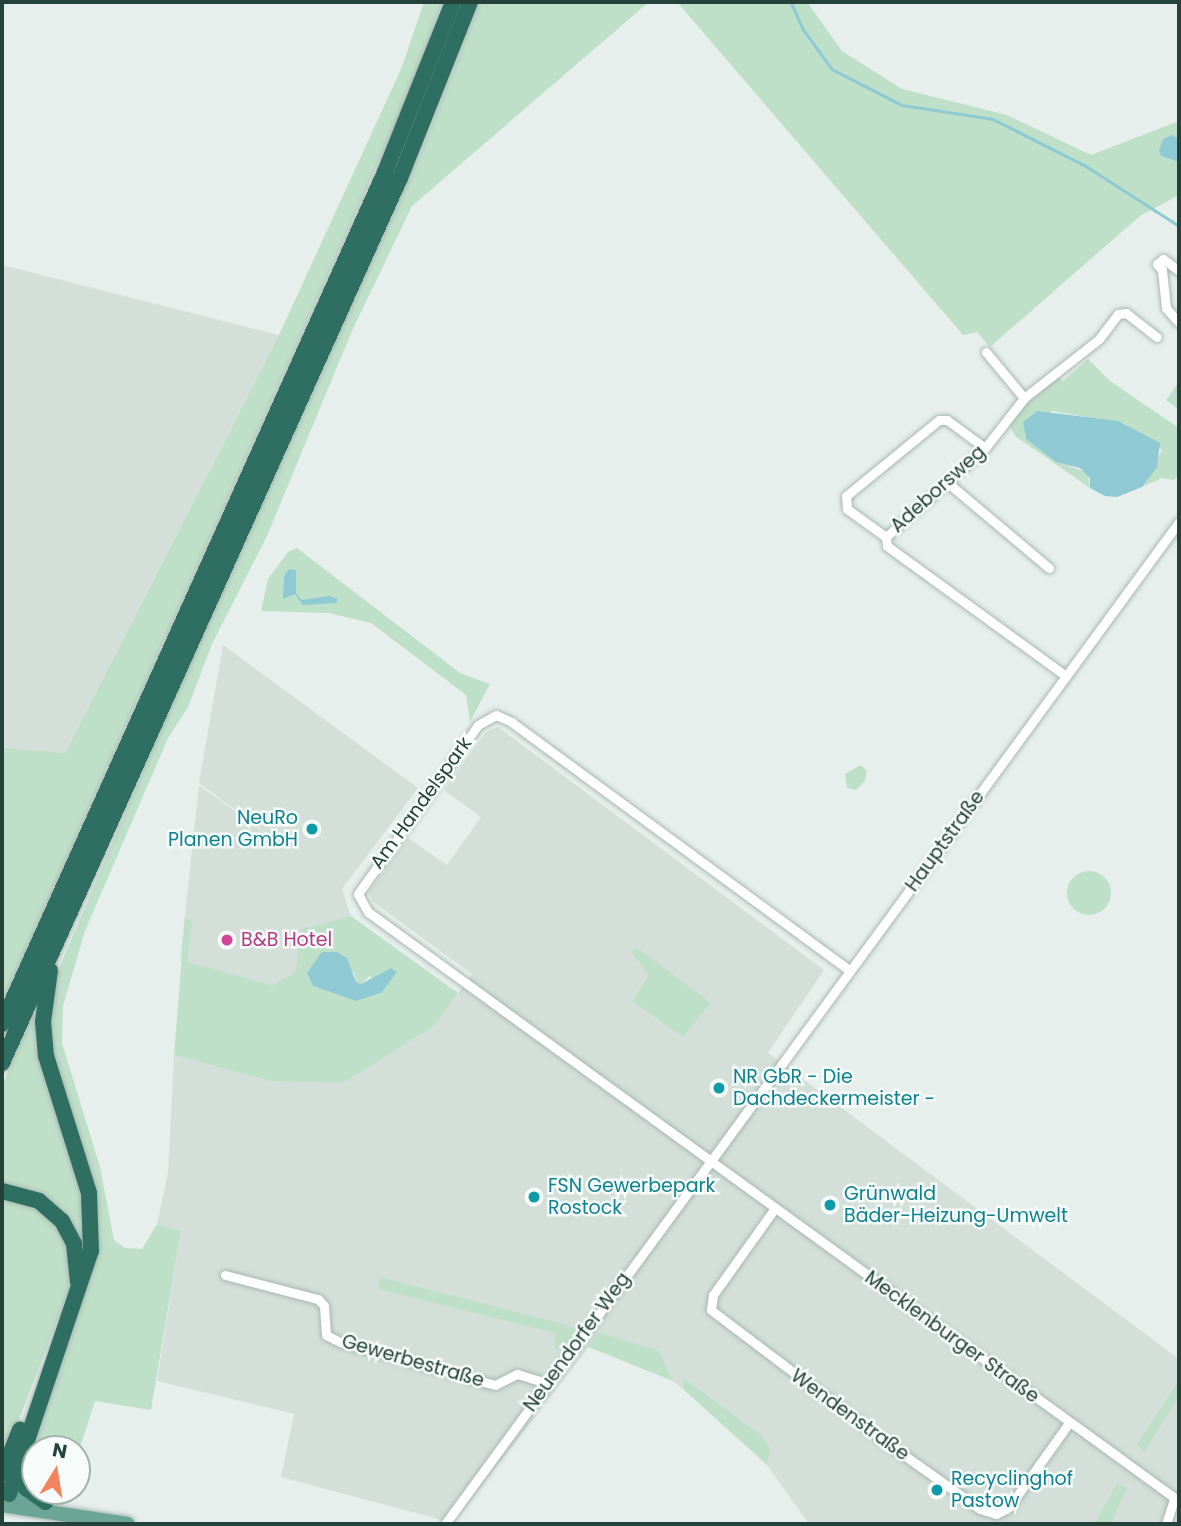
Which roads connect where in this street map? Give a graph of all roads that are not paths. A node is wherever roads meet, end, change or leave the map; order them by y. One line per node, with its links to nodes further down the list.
1 (453, 2): 16 (highway)
2 (470, 2): 14 (highway)
3 (1179, 271): 4 (street)
4 (1179, 323)
5 (1157, 337): 7 (street, Adeborsweg)
6 (986, 352): 7 (street)
7 (1024, 398): 8 (street, Adeborsweg)
8 (985, 447): 9 (street, Adeborsweg); 11 (street)
9 (948, 484): 11 (street, Adeborsweg); 12 (street)
10 (1179, 522): 13 (street, Hauptstraße)
11 (886, 537): 13 (street, Adeborsweg)
12 (1049, 568)
13 (1066, 676): 15 (street, Hauptstraße)
14 (53, 950): 17 (highway); 24 (highway)
15 (849, 970): 18 (street, Hauptstraße); 18 (street, Am Handelspark)
16 (2, 1024)
17 (2, 1063)
18 (709, 1160): 20 (street, Mecklenburger Straße); 22 (street, Neuendorfer Weg)
19 (2, 1191): 26 (highway)
20 (775, 1208): 23 (street, Mecklenburger Straße); 23 (street, Wendenstraße)
21 (225, 1275): 22 (street, Gewerbestraße)
22 (547, 1383): 32 (street, Neuendorfer Weg)
23 (1069, 1423): 28 (street, Mecklenburger Straße)
24 (19, 1464): 25 (highway); 27 (highway)
25 (21, 1471)
26 (2, 1474)
27 (4, 1499): 30 (main road)
28 (1177, 1500): 33 (street, Mecklenburger Straße)
29 (52, 1505): 30 (main road)
30 (93, 1517): 31 (main road)
31 (128, 1524)
32 (445, 1524)
33 (1166, 1524)

